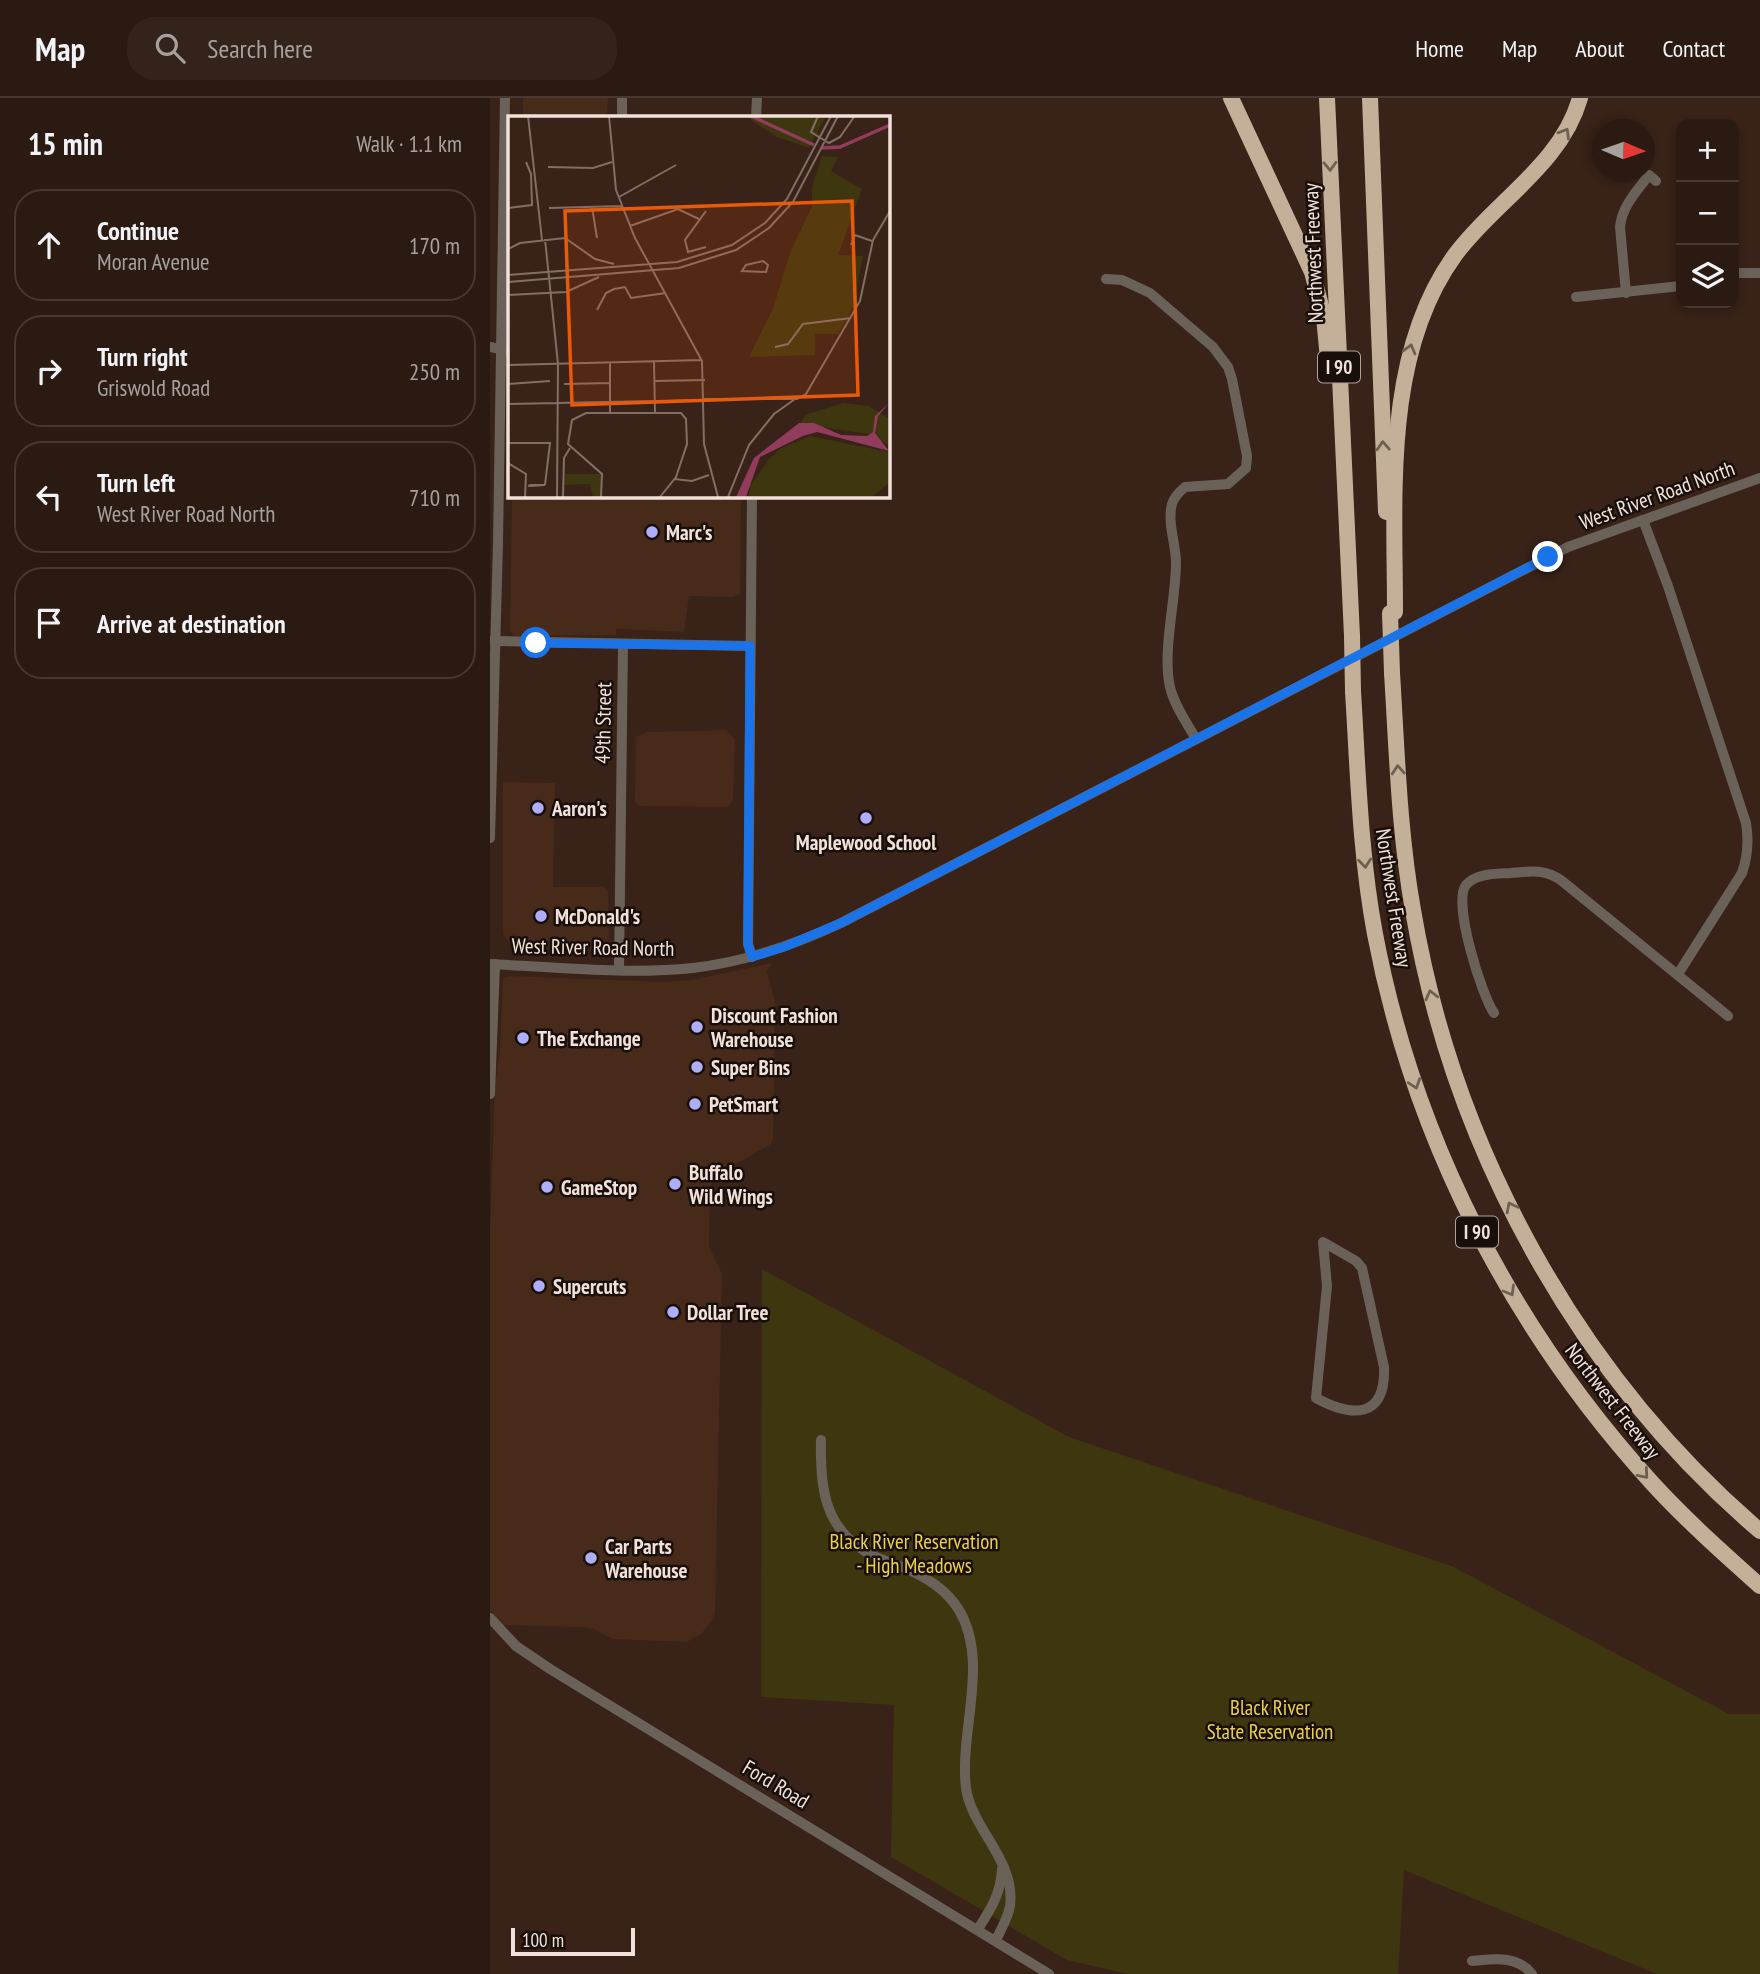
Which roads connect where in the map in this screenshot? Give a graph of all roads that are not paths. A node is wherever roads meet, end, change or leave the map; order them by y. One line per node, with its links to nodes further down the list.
1 (505, 98): 18 (street)
2 (622, 98): 8 (street)
3 (757, 98): 9 (street)
4 (1231, 98): 23 (highway)
5 (1327, 98): 23 (highway, Northwest Freeway / I 90, one-way to 23)
6 (1370, 98): 24 (highway, I 90, one-way to 6)
7 (1580, 98): 24 (highway, one-way to 7)
8 (622, 116)
9 (756, 116)
10 (1656, 181): 15 (street)
11 (1739, 273): 12 (street)
12 (1760, 273)
13 (1106, 279): 28 (street)
14 (1676, 287): 15 (street)
15 (1626, 293): 16 (street)
16 (1576, 297)
17 (490, 347): 18 (street)
18 (505, 351): 19 (street); 25 (street)
19 (490, 358)
20 (1760, 478): 22 (street, West River Road North)
21 (752, 497): 27 (street)
22 (1643, 520): 28 (street, West River Road North); 33 (street)
23 (1348, 577): 40 (highway, Northwest Freeway / I 90, one-way to 40, bridge)
24 (1393, 612): 39 (highway, Northwest Freeway / I 90, one-way to 24, bridge)
25 (492, 643): 26 (street); 29 (street)
26 (623, 644): 27 (street); 32 (street, 49th Street)
27 (750, 646): 30 (street)
28 (1196, 740): 30 (street, West River Road North)
29 (490, 838)
30 (752, 957): 32 (street, West River Road North)
31 (493, 964): 32 (street, West River Road North); 36 (street)
32 (619, 970)
33 (1678, 974): 34 (street); 35 (street)
34 (1494, 1013)
35 (1728, 1016)
36 (490, 1094)
37 (1327, 1265): 37 (street)
38 (821, 1440): 42 (street)
39 (1760, 1531)
40 (1760, 1586)
41 (490, 1618): 43 (street, Ford Road)
42 (1002, 1863): 43 (street); 44 (street)
43 (978, 1929): 44 (street, Ford Road)
44 (996, 1940): 46 (street, Ford Road)
45 (1472, 1961): 47 (street)
46 (1049, 1974)
47 (1532, 1974)

